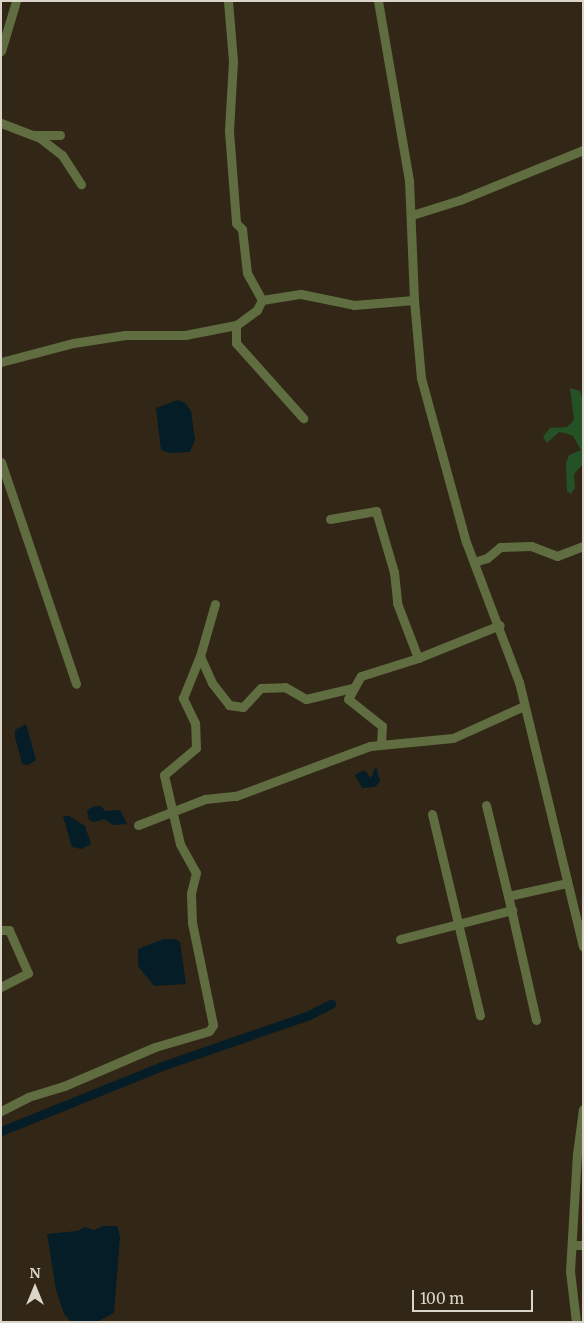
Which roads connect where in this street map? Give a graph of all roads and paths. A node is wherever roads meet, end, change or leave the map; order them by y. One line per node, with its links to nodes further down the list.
1 (16, 1): 4 (street)
2 (228, 1): 11 (street)
3 (378, 1): 10 (street)
4 (1, 51)
5 (1, 123): 7 (street)
6 (60, 135): 7 (street)
7 (32, 136): 9 (street)
8 (583, 150): 10 (street)
9 (81, 184)
10 (412, 215): 12 (street)
11 (262, 300): 12 (street); 13 (street)
12 (414, 300): 19 (street)
13 (236, 325): 14 (street); 15 (street)
14 (1, 362)
15 (303, 418)
16 (1, 462): 24 (street)
17 (330, 519): 23 (street)
18 (583, 546): 19 (street)
19 (474, 562): 21 (street)
20 (215, 604): 22 (street)
21 (500, 625): 23 (street); 26 (street)
22 (200, 656): 25 (street); 29 (street)
23 (418, 658): 25 (street)
24 (76, 684)
25 (352, 688): 27 (street)
26 (524, 706): 27 (street); 32 (street)
27 (381, 745): 29 (street)
28 (486, 805): 33 (street)
29 (172, 810): 31 (street); 43 (street)
30 (432, 814): 35 (street)
31 (138, 825)
32 (567, 883): 33 (street); 38 (street)
33 (508, 896): 34 (street)
34 (512, 910): 35 (street); 41 (street)
35 (458, 924): 37 (street); 40 (street)
36 (1, 930): 39 (street)
37 (400, 939)
38 (583, 946)
39 (1, 988)
40 (480, 1015)
41 (536, 1020)
42 (583, 1109): 45 (street)
43 (1, 1111)
44 (583, 1245): 45 (street)
45 (572, 1246): 46 (street)
46 (576, 1322)

